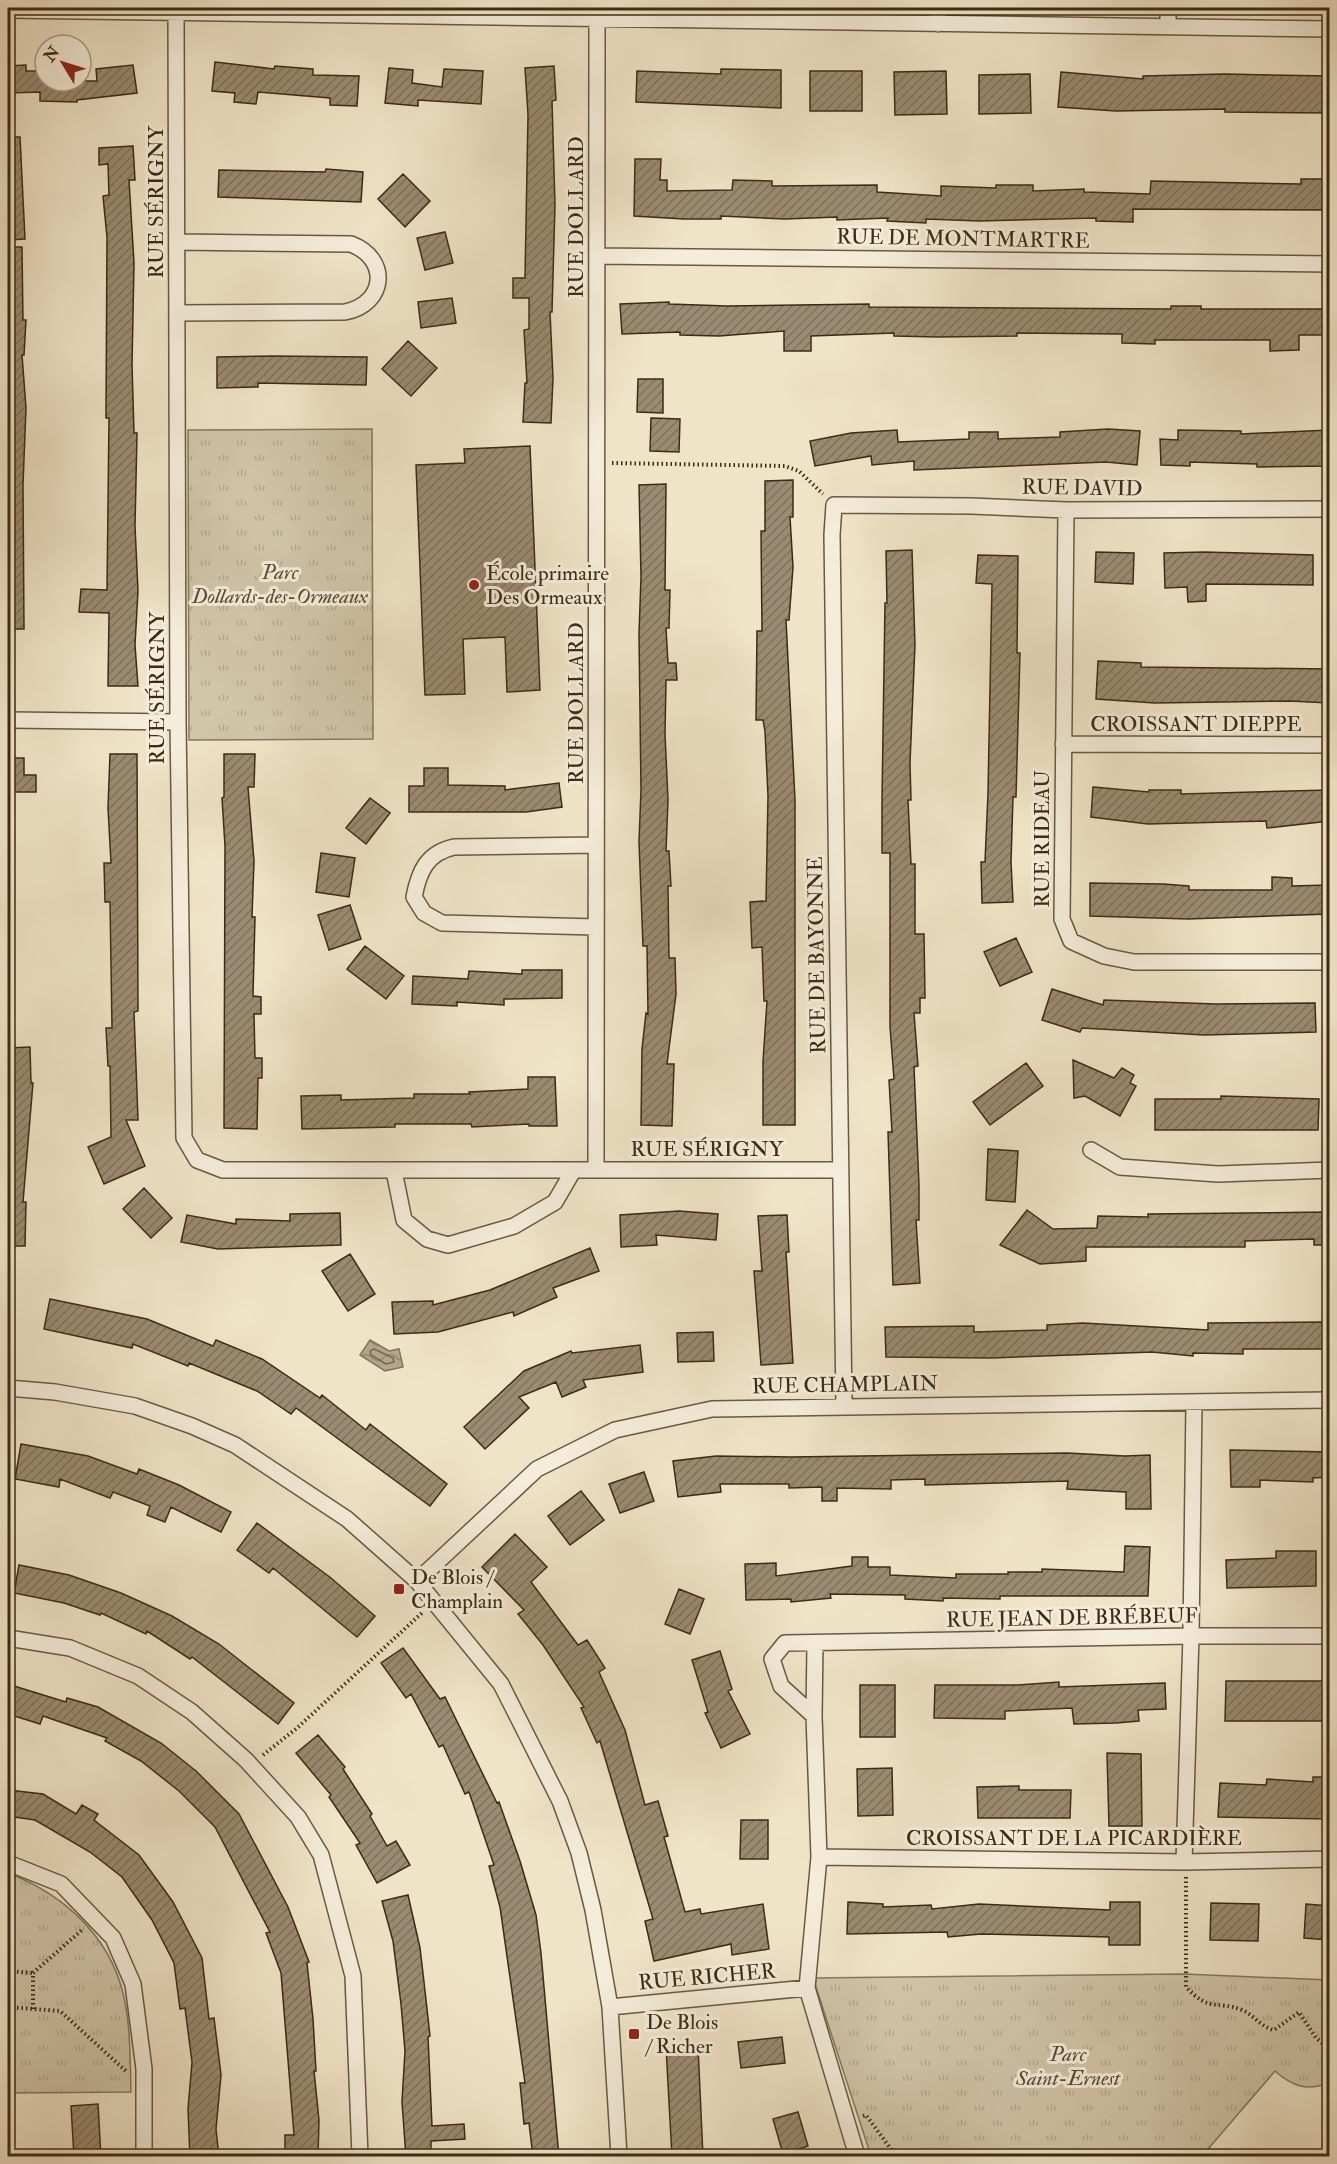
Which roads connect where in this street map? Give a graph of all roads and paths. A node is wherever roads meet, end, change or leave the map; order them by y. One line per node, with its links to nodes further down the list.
1 (938, 8): 7 (street)
2 (1168, 8): 8 (street)
3 (8, 10): 4 (street)
4 (176, 10): 5 (street); 10 (street, RUE SÉRIGNY)
5 (411, 12): 6 (street)
6 (597, 19): 7 (street); 11 (street, RUE DOLLARD)
7 (938, 24): 8 (street)
8 (1168, 27): 9 (street)
9 (1329, 29)
10 (178, 242): 13 (street, RUE SÉRIGNY); 13 (street)
11 (597, 256): 12 (street, RUE DE MONTMARTRE); 14 (street, RUE DOLLARD)
12 (1329, 264)
13 (177, 313): 19 (street, RUE SÉRIGNY)
14 (597, 463): 15 (path); 22 (street, RUE DOLLARD)
15 (834, 505): 17 (street, RUE DAVID); 27 (street, RUE DE BAYONNE)
16 (1329, 509): 17 (street, RUE DAVID)
17 (1066, 510): 20 (street, RUE RIDEAU)
18 (8, 720): 19 (street)
19 (178, 722): 29 (street, RUE SÉRIGNY)
20 (1063, 744): 21 (street, CROISSANT DIEPPE); 24 (street, RUE RIDEAU)
21 (1329, 745)
22 (597, 845): 23 (street, RUE DOLLARD); 23 (street)
23 (596, 927): 26 (street, RUE DOLLARD)
24 (1329, 962)
25 (1090, 1150): 28 (street)
26 (596, 1170): 27 (street, RUE SÉRIGNY); 30 (street, RUE SÉRIGNY)
27 (841, 1170): 34 (street, RUE DE BAYONNE)
28 (1329, 1170)
29 (394, 1171): 30 (street, RUE SÉRIGNY); 30 (street)
30 (573, 1171)
31 (8, 1388): 35 (street)
32 (1329, 1400): 33 (street, RUE CHAMPLAIN)
33 (1194, 1402): 34 (street, RUE CHAMPLAIN); 37 (street)
34 (844, 1405): 35 (street, RUE CHAMPLAIN)
35 (417, 1581): 36 (street)
36 (433, 1602): 42 (path); 52 (street)
37 (1191, 1636): 38 (street, RUE JEAN DE BRÉBEUF); 40 (street, RUE JEAN DE BRÉBEUF); 45 (street)
38 (1329, 1636)
39 (8, 1638): 42 (street)
40 (815, 1644): 41 (street); 41 (street, RUE JEAN DE BRÉBEUF)
41 (814, 1716): 43 (street)
42 (251, 1765): 58 (street)
43 (819, 1857): 45 (street, CROISSANT DE LA PICARDIÈRE); 50 (street)
44 (1329, 1859): 45 (street, CROISSANT DE LA PICARDIÈRE)
45 (1184, 1862): 54 (path)
46 (8, 1863): 47 (street)
47 (95, 1919): 49 (path); 55 (street)
48 (8, 1971): 49 (path)
49 (33, 1973): 53 (path)
50 (807, 1988): 52 (street, RUE RICHER); 56 (street)
51 (8, 2007): 53 (path)
52 (610, 2007): 59 (street)
53 (33, 2009): 55 (path)
54 (1329, 2049)
55 (144, 2088): 57 (street)
56 (845, 2120): 60 (street); 61 (path)
57 (144, 2157)
58 (360, 2157)
59 (619, 2157)
60 (856, 2157)
61 (896, 2157)

